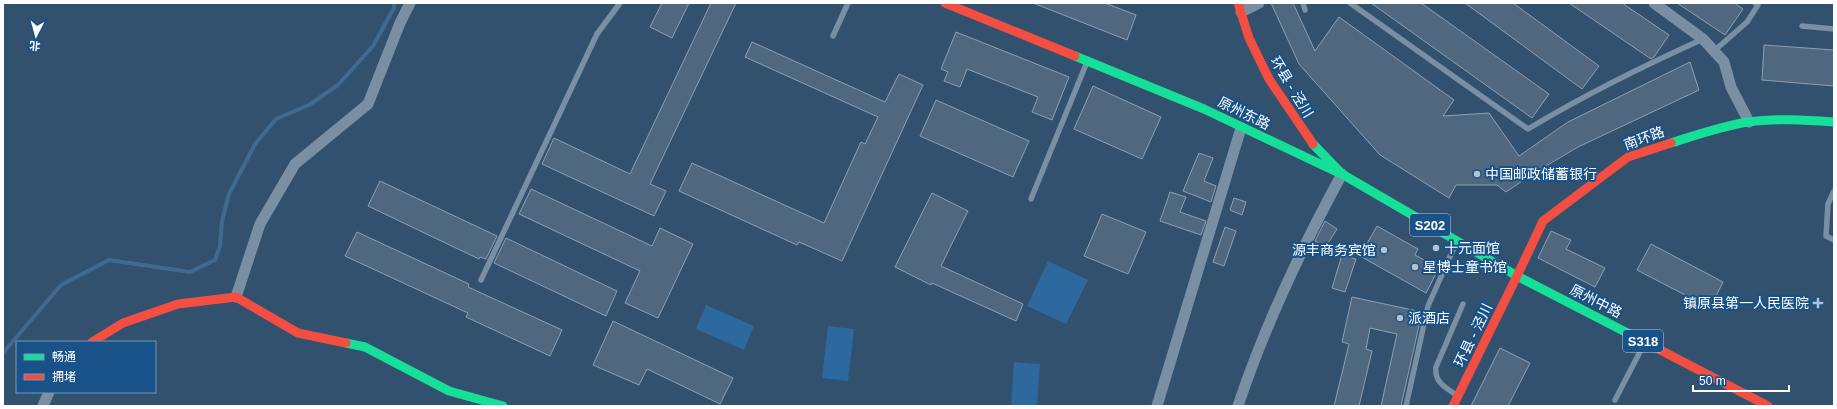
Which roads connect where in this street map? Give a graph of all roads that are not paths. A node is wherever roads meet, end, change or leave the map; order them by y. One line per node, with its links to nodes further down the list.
1 (410, 3): 28 (street)
2 (620, 3): 27 (lane)
3 (848, 3): 14 (lane)
4 (945, 3): 17 (main road, 原州东路)
5 (1259, 3): 10 (street)
6 (1303, 3): 11 (lane)
7 (1350, 3): 15 (lane)
8 (1654, 3): 15 (street)
9 (1754, 3): 16 (lane)
10 (1240, 7): 21 (main road, 环县 - 泾川 / S202)
11 (1305, 10)
12 (1802, 26): 13 (lane)
13 (1834, 29)
14 (833, 36)
15 (1703, 39): 16 (street)
16 (1714, 51): 18 (street)
17 (1087, 62): 20 (main road, 原州东路); 23 (lane)
18 (1749, 122): 19 (main road, 南环路); 26 (main road, 南环路)
19 (1834, 122)
20 (1241, 128): 21 (main road, 原州东路); 37 (street)
21 (1342, 174): 25 (main road, 原州东路 / S202); 38 (street)
22 (1834, 191): 24 (lane)
23 (1030, 199)
24 (1834, 240)
25 (1457, 241): 26 (main road, 原州东路 / S202); 39 (lane)
26 (1517, 276): 31 (main road, 原州中路 / S318); 33 (main road, 环县 - 泾川)
27 (481, 280)
28 (236, 297): 30 (main road); 36 (main road)
29 (1463, 304): 33 (lane)
30 (94, 341)
31 (1645, 342): 34 (lane); 41 (main road, 原州中路 / S318)
32 (49, 393): 35 (street)
33 (1458, 396): 40 (main road, 环县 - 泾川)
34 (1615, 400)
35 (43, 406)
36 (503, 406)
37 (1158, 406)
38 (1238, 406)
39 (1406, 406)
40 (1453, 406)
41 (1768, 406)

